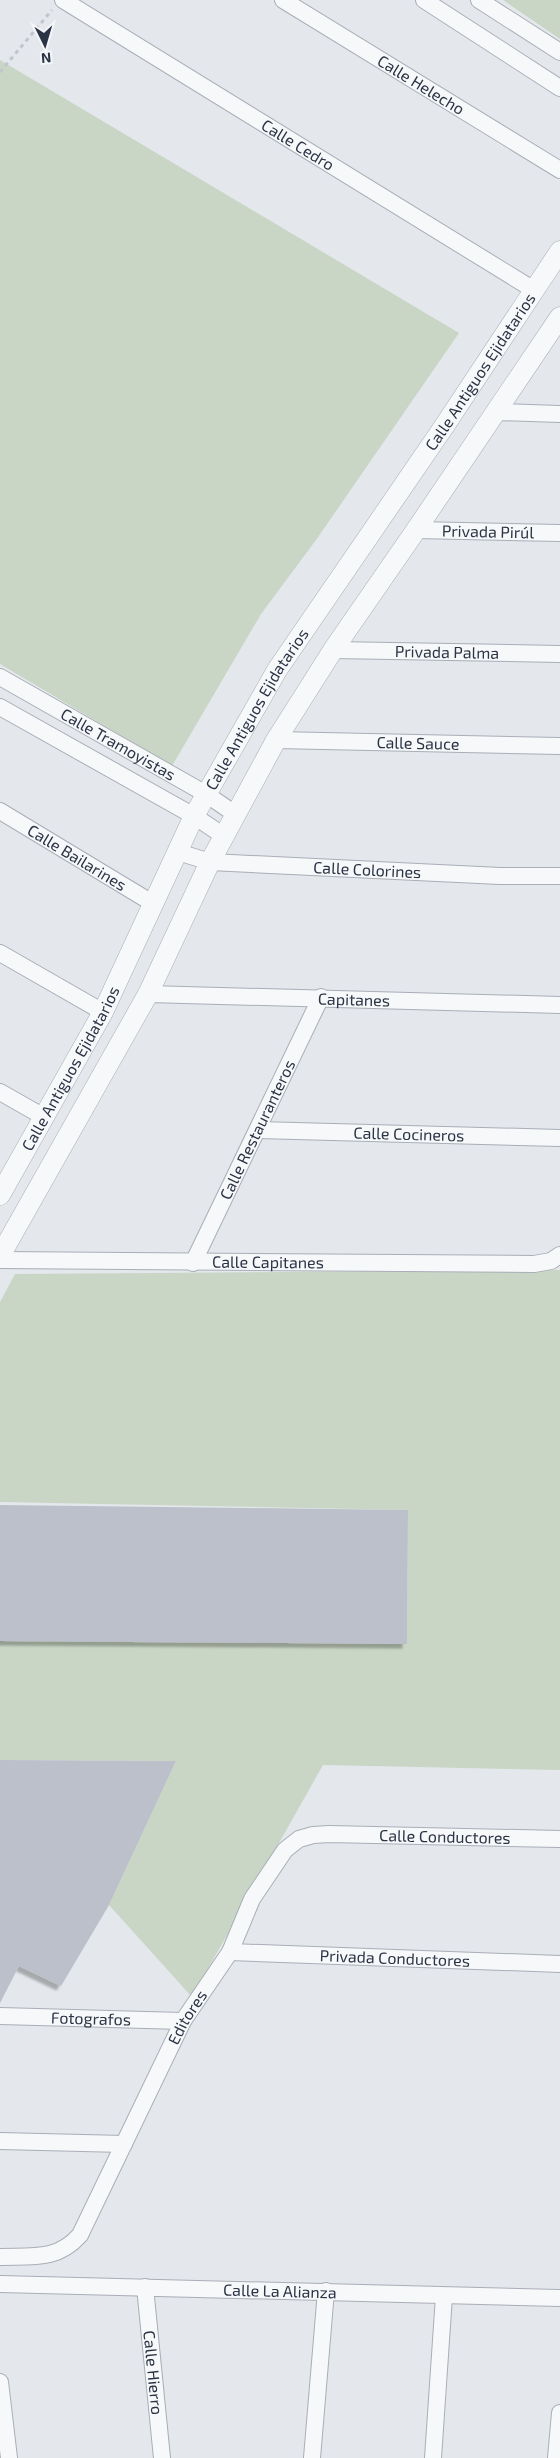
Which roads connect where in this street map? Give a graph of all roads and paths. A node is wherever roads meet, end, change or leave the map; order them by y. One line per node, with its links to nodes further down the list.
1 (282, 0): 8 (street, Calle Helecho)
2 (424, 0): 7 (street)
3 (478, 0): 5 (street)
4 (59, 4): 6 (path); 10 (street, Calle Cedro)
5 (560, 52)
6 (0, 72)
7 (560, 88)
8 (560, 170)
9 (560, 251): 10 (street, Calle Antiguos Ejidatarios)
10 (534, 290): 22 (street, Calle Antiguos Ejidatarios)
11 (560, 317): 12 (street, Calle Antiguos Ejidatarios)
12 (497, 412): 13 (street); 14 (street, Calle Antiguos Ejidatarios)
13 (560, 414)
14 (416, 530): 15 (street, Privada Pirúl); 16 (street, Calle Antiguos Ejidatarios)
15 (560, 533)
16 (332, 650): 17 (street, Privada Palma); 20 (street, Calle Antiguos Ejidatarios)
17 (560, 654)
18 (0, 677): 22 (street, Calle Tramoyistas)
19 (0, 707): 25 (street, Calle Tramoyistas)
20 (276, 740): 21 (street, Calle Sauce); 24 (street, Calle Antiguos Ejidatarios)
21 (560, 746)
22 (206, 794): 24 (street, Calle Tramoyistas); 25 (street, Calle Antiguos Ejidatarios)
23 (0, 811): 30 (street, Calle Bailarines)
24 (235, 814): 26 (street, Calle Antiguos Ejidatarios)
25 (194, 816): 26 (street, Calle Tramoyistas); 27 (street, Calle Antiguos Ejidatarios)
26 (224, 836): 28 (street, Calle Antiguos Ejidatarios)
27 (178, 852): 28 (street, Calle Colorines); 30 (street, Calle Antiguos Ejidatarios)
28 (210, 862): 29 (street, Calle Colorines); 32 (street, Calle Antiguos Ejidatarios)
29 (560, 876)
30 (154, 904): 35 (street, Calle Antiguos Ejidatarios)
31 (0, 953): 35 (street)
32 (148, 994): 33 (street, Capitanes); 42 (street, Calle Antiguos Ejidatarios)
33 (321, 997): 34 (street, Capitanes); 38 (street, Calle Restauranteros)
34 (560, 1005)
35 (103, 1012): 37 (street, Calle Antiguos Ejidatarios)
36 (0, 1092): 37 (street)
37 (44, 1117): 40 (street, Calle Antiguos Ejidatarios)
38 (258, 1130): 39 (street, Calle Cocineros); 44 (street, Calle Restauranteros)
39 (560, 1138)
40 (0, 1195)
41 (560, 1255): 44 (street, Calle Capitanes)
42 (0, 1256)
43 (0, 1260): 44 (street, Calle Capitanes)
44 (193, 1263)
45 (329, 1834): 46 (street, Calle Conductores); 47 (street, Editores)
46 (560, 1839)
47 (230, 1952): 48 (street, Privada Conductores); 50 (street, Editores)
48 (560, 1964)
49 (0, 2016): 50 (street, Fotografos)
50 (183, 2021): 52 (street, Editores)
51 (0, 2141): 52 (street)
52 (124, 2144): 53 (street, Editores)
53 (0, 2257)
54 (0, 2284): 55 (street, Calle La Alianza)
55 (145, 2287): 56 (street, Calle La Alianza); 62 (street, Calle Hierro)
56 (326, 2291): 57 (street, Calle La Alianza); 63 (street)
57 (444, 2296): 58 (street, Calle La Alianza); 64 (street)
58 (560, 2298)
59 (0, 2382): 61 (street)
60 (560, 2413): 65 (street)
61 (9, 2458)
62 (162, 2458)
63 (312, 2458)
64 (433, 2458)
65 (556, 2458)

